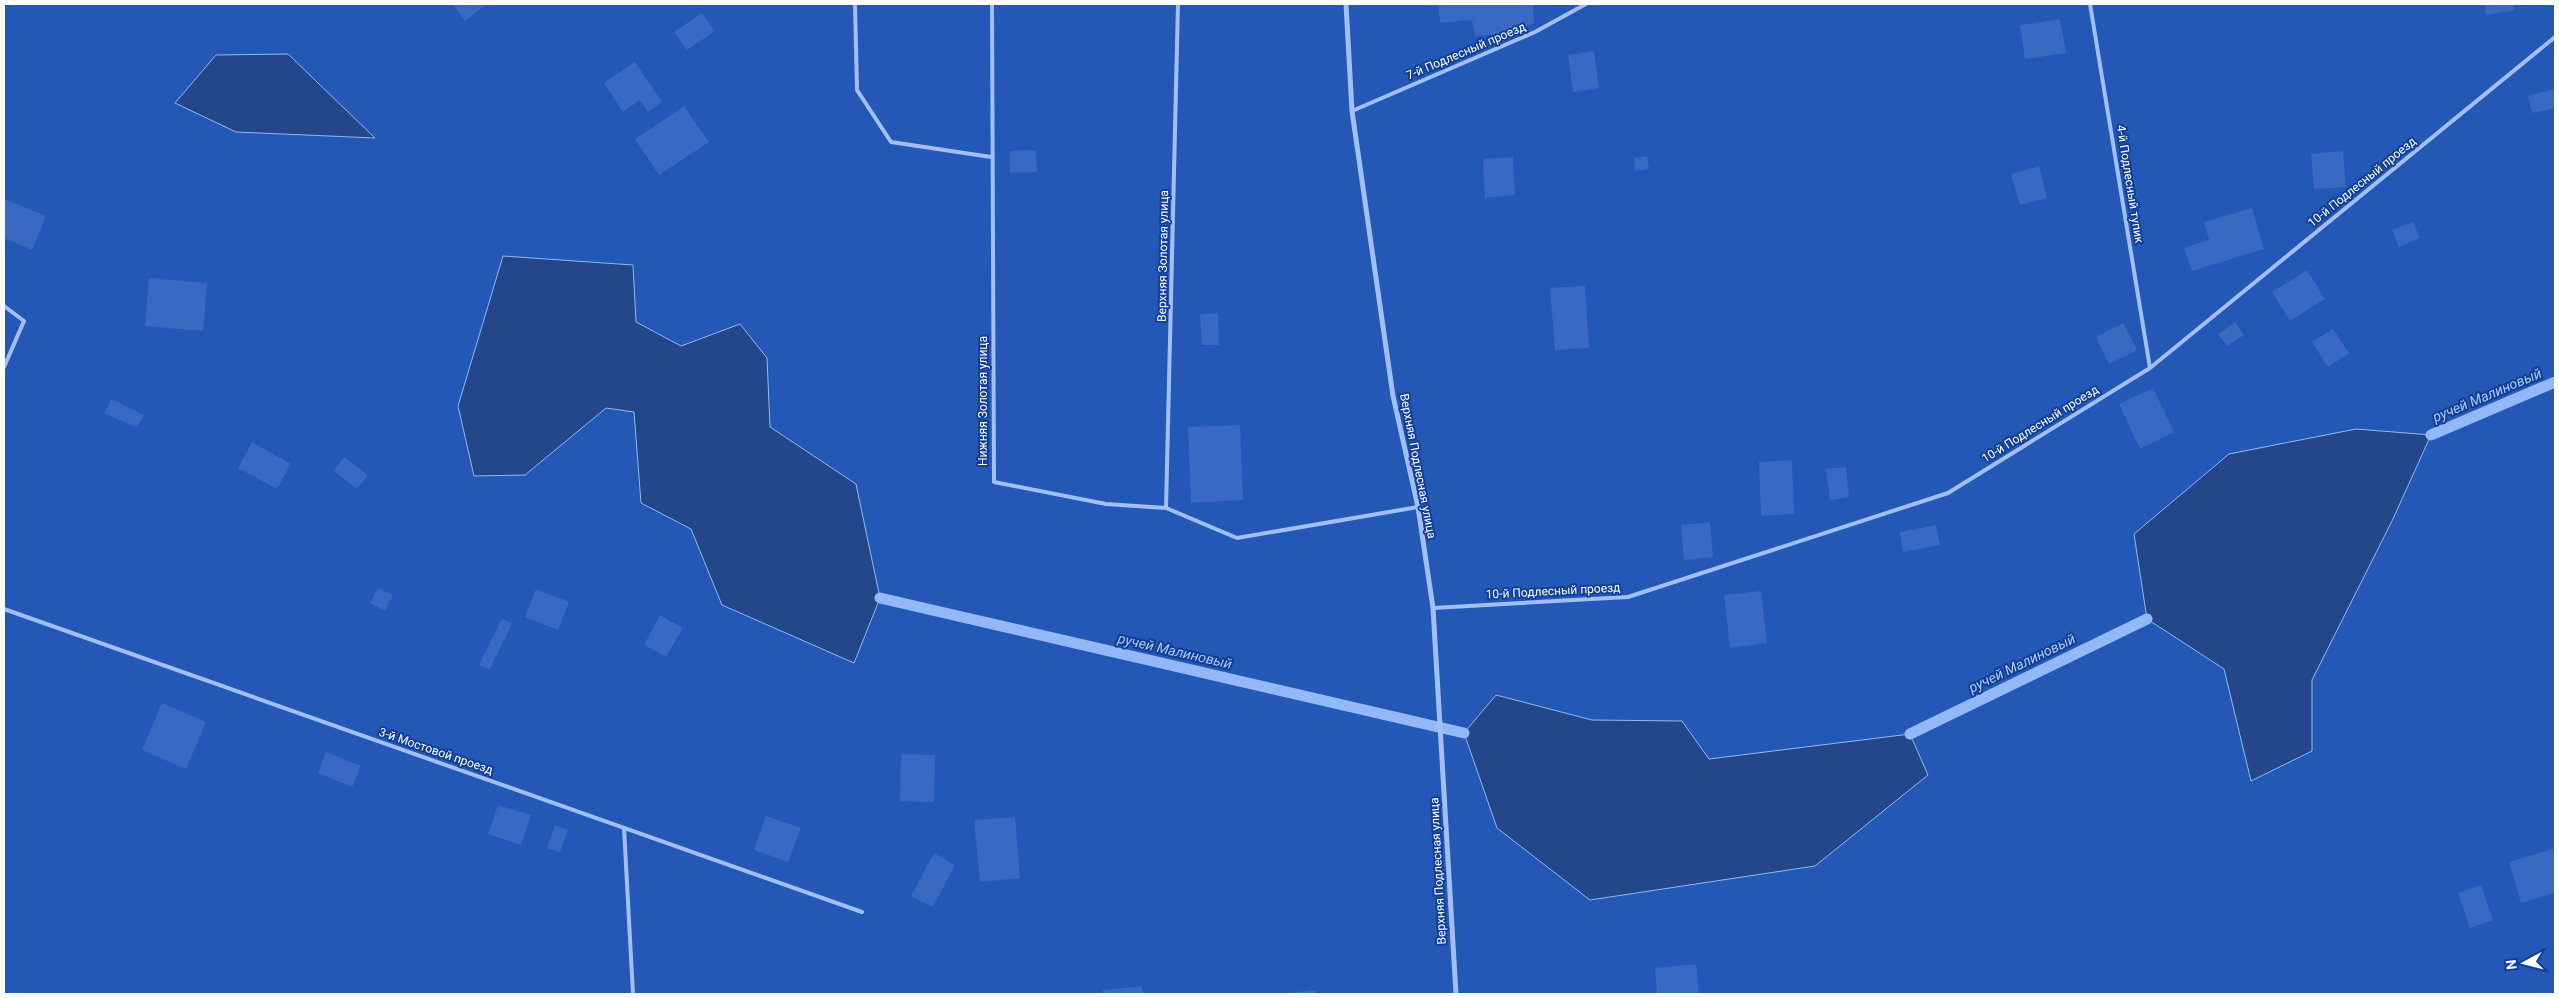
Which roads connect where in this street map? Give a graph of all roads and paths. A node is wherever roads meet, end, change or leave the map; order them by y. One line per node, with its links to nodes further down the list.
1 (855, 4): 9 (lane)
2 (992, 4): 9 (lane, Нижняя Золотая улица)
3 (1178, 4): 14 (lane, Верхняя Золотая улица)
4 (1346, 4): 8 (street, Верхняя Подлесная улица)
5 (1586, 4): 8 (lane, 7-й Подлесный проезд)
6 (2090, 4): 12 (lane, 4-й Подлесный тупик)
7 (2555, 37): 12 (lane, 10-й Подлесный проезд)
8 (1352, 111): 13 (street, Верхняя Подлесная улица)
9 (991, 157): 14 (lane, Нижняя Золотая улица)
10 (4, 306): 11 (lane)
11 (4, 367)
12 (2150, 368): 15 (lane, 10-й Подлесный проезд)
13 (1418, 507): 14 (lane, Нижняя Золотая улица); 15 (street, Верхняя Подлесная улица)
14 (1166, 508)
15 (1432, 608): 20 (street, Верхняя Подлесная улица)
16 (4, 609): 17 (lane, 3-й Мостовой проезд)
17 (624, 828): 18 (lane, 3-й Мостовой проезд); 19 (lane)
18 (862, 912)
19 (633, 994)
20 (1456, 994)

